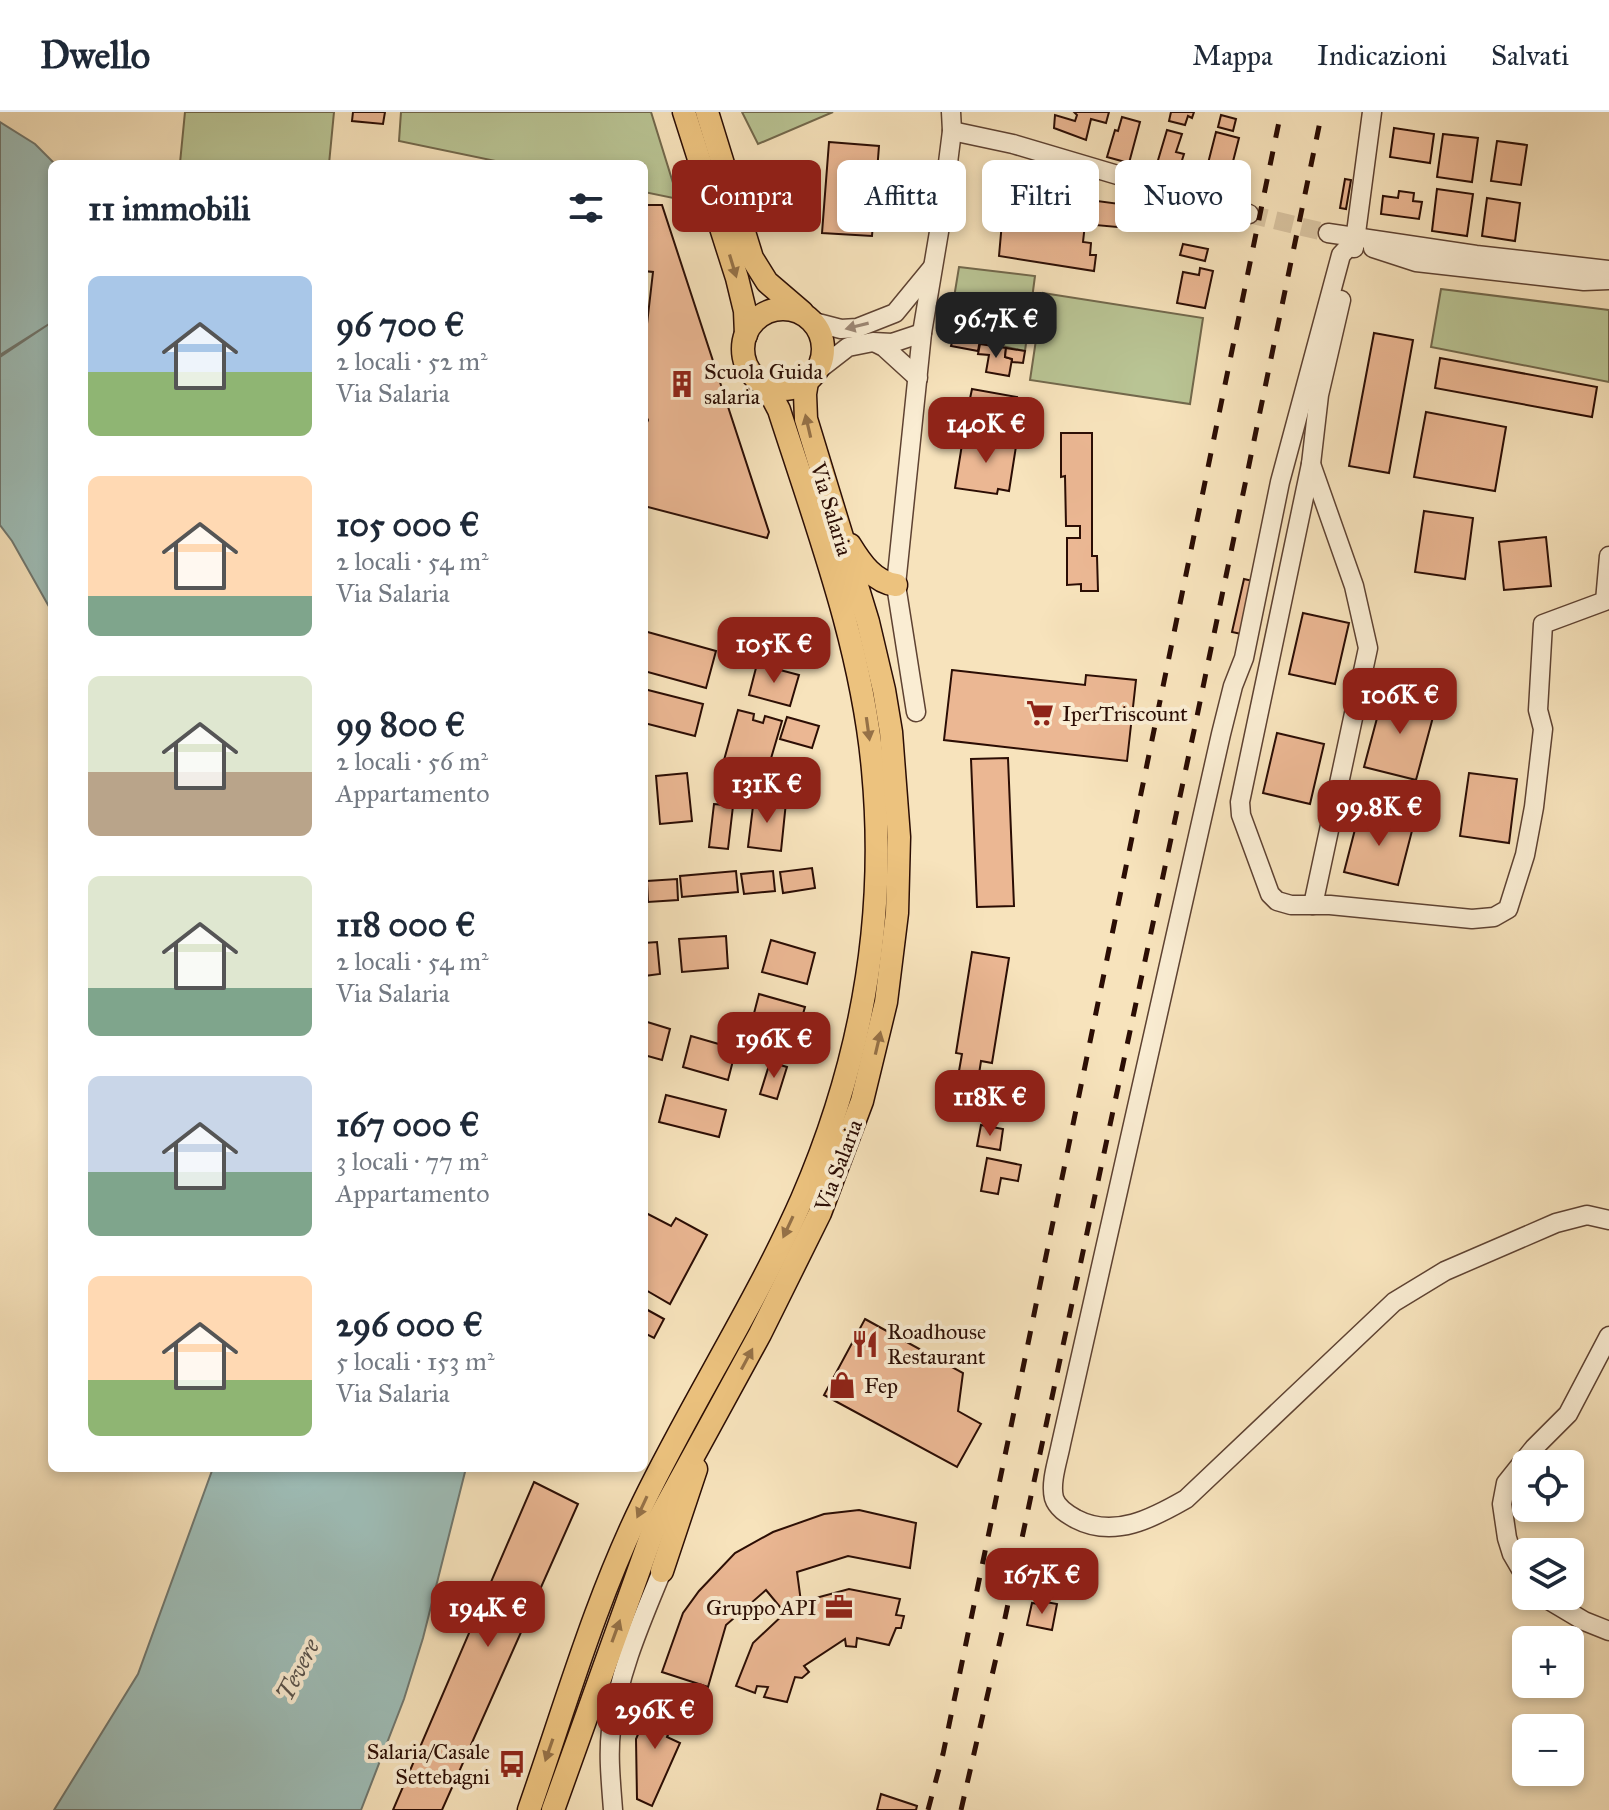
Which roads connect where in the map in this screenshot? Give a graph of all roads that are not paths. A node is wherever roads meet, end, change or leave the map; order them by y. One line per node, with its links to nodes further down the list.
1 (684, 112): 13 (main road, one-way to 13)
2 (707, 112): 11 (main road)
3 (1372, 112): 7 (street)
4 (951, 121): 5 (street); 8 (street)
5 (1115, 174)
6 (1328, 233): 7 (street)
7 (1356, 239): 9 (street); 10 (street); 18 (street); 24 (street)
8 (933, 266): 11 (street, one-way to 11); 12 (street)
9 (1609, 270)
10 (1609, 280)
11 (808, 317): 13 (main road); 15 (main road)
12 (922, 333): 14 (street); 16 (street)
13 (746, 335): 17 (main road)
14 (873, 342): 15 (street); 16 (street)
15 (812, 376): 17 (main road); 19 (main road, Via Salaria, one-way to 15)
16 (918, 378): 21 (street)
17 (767, 387): 31 (main road, Via Salaria, one-way to 31)
18 (1311, 464): 23 (street); 23 (street)
19 (837, 524): 21 (main road); 26 (main road, Via Salaria, one-way to 19)
20 (1609, 556): 23 (street)
21 (896, 585): 22 (street)
22 (916, 712)
23 (1313, 905)
24 (1609, 1220)
25 (1609, 1336): 27 (street)
26 (710, 1428): 28 (main road); 32 (main road, Via Salaria, one-way to 26)
27 (1512, 1554)
28 (662, 1571): 33 (street)
29 (1564, 1610): 30 (street)
30 (1609, 1631)
31 (529, 1810)
32 (553, 1810)
33 (613, 1810)

